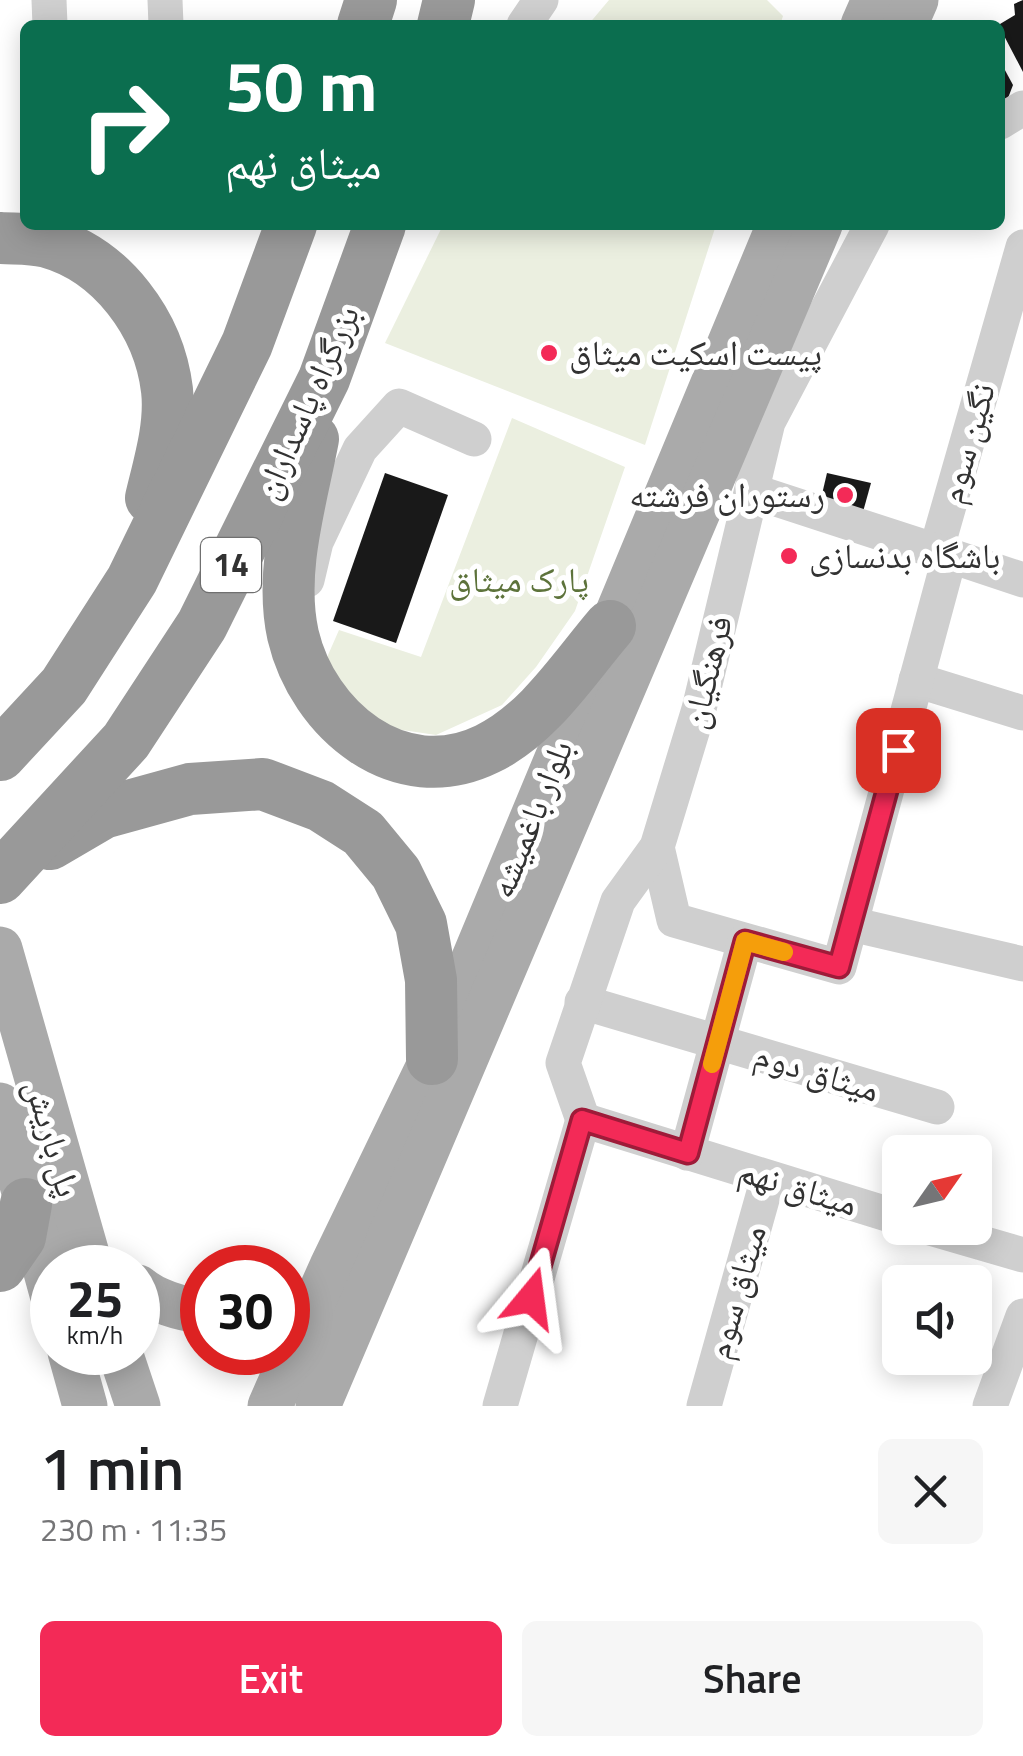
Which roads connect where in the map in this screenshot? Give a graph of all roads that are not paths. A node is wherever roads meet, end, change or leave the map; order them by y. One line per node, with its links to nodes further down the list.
1 (290, 230): 13 (highway, 14)
2 (777, 230): 15 (main road, بلوار باغمیشه)
3 (818, 230): 9 (main road, بلوار باغمیشه)
4 (869, 230): 9 (street, فرهنگیان)
5 (380, 234): 8 (highway, بزرگراه پاسداران / 14)
6 (0, 238): 13 (highway)
7 (1023, 247): 12 (street, نگین سوم)
8 (324, 379): 16 (highway); 21 (highway, بزرگراه پاسداران / 14)
9 (754, 416): 11 (street, فرهنگیان); 49 (main road, بلوار باغمیشه)
10 (474, 439): 16 (street)
11 (752, 490): 12 (street); 20 (street, فرهنگیان)
12 (943, 553): 14 (street, نگین سوم); 17 (street)
13 (132, 580): 19 (highway, 14)
14 (1023, 580)
15 (610, 626): 16 (highway); 28 (main road, بلوار باغمیشه)
16 (293, 634)
17 (916, 680): 18 (street); 22 (street)
18 (1023, 713)
19 (0, 756)
20 (658, 847): 23 (street); 26 (street, فرهنگیان)
21 (7, 871): 28 (highway)
22 (850, 924): 23 (street); 25 (street)
23 (745, 941): 27 (street)
24 (0, 949): 37 (main road, پل باریش)
25 (1023, 964)
26 (582, 1002): 27 (street, میثاق دوم); 31 (street, فرهنگیان)
27 (718, 1042): 30 (street, میثاق دوم); 32 (street)
28 (432, 1059): 41 (main road, بلوار باغمیشه)
29 (0, 1105): 34 (main road)
30 (937, 1107)
31 (582, 1120): 32 (street, میثاق نهم); 50 (street)
32 (688, 1153): 33 (street, میثاق نهم)
33 (768, 1178): 35 (street, میثاق نهم); 51 (street, میثاق سوم)
34 (26, 1204): 36 (main road); 40 (highway)
35 (882, 1213)
36 (38, 1245)
37 (84, 1245)
38 (986, 1245): 39 (street)
39 (1023, 1256)
40 (0, 1266)
41 (332, 1266): 42 (main road); 48 (main road, بلوار باغمیشه)
42 (310, 1281)
43 (1023, 1316): 52 (street)
44 (76, 1375): 46 (main road)
45 (128, 1375): 47 (main road)
46 (85, 1406)
47 (138, 1406)
48 (270, 1406)
49 (318, 1406)
50 (500, 1406)
51 (704, 1406)
52 (990, 1406)

